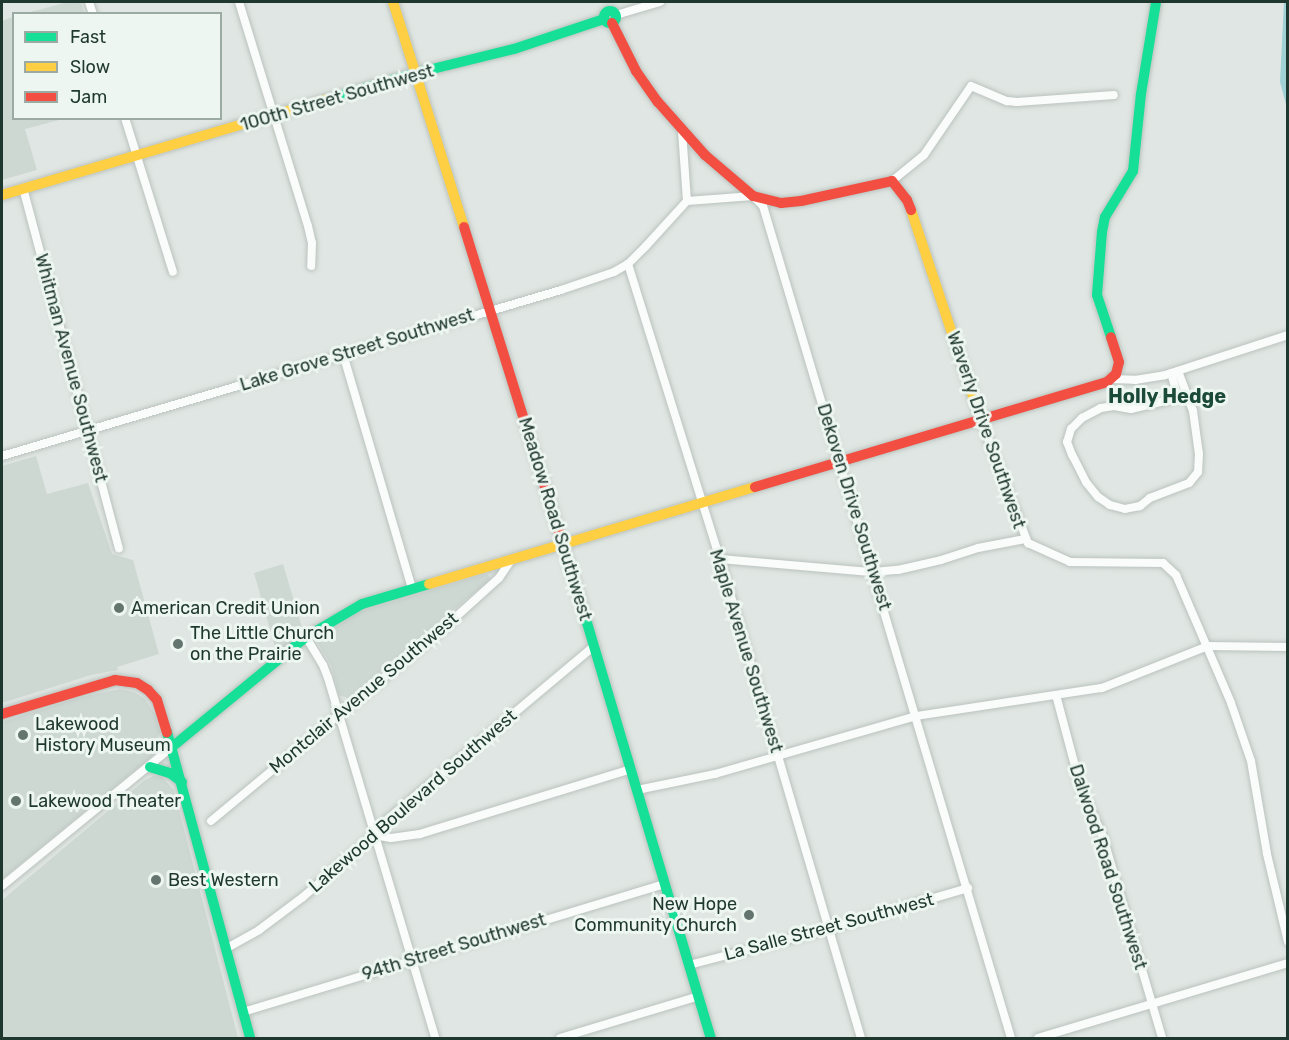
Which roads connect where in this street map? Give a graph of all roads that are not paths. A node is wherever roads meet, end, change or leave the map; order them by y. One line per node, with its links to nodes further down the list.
1 (239, 2): 8 (street)
2 (393, 2): 6 (street, Meadow Road Southwest)
3 (660, 2): 5 (street, 100th Street Southwest)
4 (1156, 2): 24 (street)
5 (608, 14): 6 (street, 100th Street Southwest); 10 (street, Dekoven Drive Southwest)
6 (416, 73): 8 (street, 100th Street Southwest); 20 (street, Meadow Road Southwest)
7 (1114, 95): 12 (street)
8 (274, 116): 11 (street, 100th Street Southwest); 18 (street)
9 (126, 120): 11 (street)
10 (682, 131): 15 (street, Dekoven Drive Southwest); 16 (street)
11 (137, 156): 13 (street, 100th Street Southwest); 19 (street)
12 (892, 181): 15 (street); 26 (street, Waverly Drive Southwest)
13 (23, 188): 14 (street, 100th Street Southwest); 27 (street, Whitman Avenue Southwest)
14 (2, 195)
15 (753, 196): 16 (street); 29 (street, Dekoven Drive Southwest)
16 (687, 201): 17 (street, Lake Grove Street Southwest)
17 (628, 264): 20 (street, Lake Grove Street Southwest); 30 (street, Maple Avenue Southwest)
18 (311, 266)
19 (173, 272)
20 (491, 310): 22 (street, Lake Grove Street Southwest); 32 (street, Meadow Road Southwest)
21 (1287, 335): 23 (street)
22 (343, 354): 27 (street, Lake Grove Street Southwest); 37 (street)
23 (1174, 372): 24 (street); 25 (street)
24 (1111, 379): 26 (street)
25 (1182, 397): 25 (street)
26 (981, 420): 29 (street); 31 (street, Waverly Drive Southwest)
27 (88, 430): 28 (street, Lake Grove Street Southwest); 33 (street, Whitman Avenue Southwest)
28 (2, 456)
29 (841, 461): 30 (street); 36 (street, Dekoven Drive Southwest)
30 (702, 504): 32 (street); 34 (street, Maple Avenue Southwest)
31 (1025, 539): 36 (street); 40 (street, Waverly Drive Southwest)
32 (562, 543): 35 (street); 39 (street, Meadow Road Southwest)
33 (119, 548)
34 (720, 559): 36 (street); 47 (street, Maple Avenue Southwest)
35 (511, 560): 37 (street); 44 (street, Montclair Avenue Southwest)
36 (873, 572): 45 (street, Dekoven Drive Southwest)
37 (412, 588): 38 (street)
38 (306, 637): 44 (street); 46 (street)
39 (594, 646): 49 (street, Meadow Road Southwest); 53 (street, Lakewood Boulevard Southwest)
40 (1208, 646): 41 (street); 42 (street); 57 (street, Waverly Drive Southwest)
41 (1287, 647)
42 (1056, 695): 45 (street); 65 (street, Dalwood Road Southwest)
43 (2, 714): 46 (street)
44 (338, 714): 52 (street, Montclair Avenue Southwest); 53 (street)
45 (916, 716): 47 (street); 56 (street, Dekoven Drive Southwest)
46 (172, 747): 48 (street); 50 (street)
47 (778, 756): 51 (street); 58 (street, Maple Avenue Southwest)
48 (150, 767): 50 (street); 55 (street)
49 (631, 769): 51 (street, Meadow Road Southwest); 53 (street)
50 (182, 782): 60 (street)
51 (637, 790): 54 (street, Meadow Road Southwest)
52 (211, 821)
53 (374, 835): 60 (street, Lakewood Boulevard Southwest); 61 (street)
54 (665, 884): 61 (street, 94th Street Southwest); 63 (street, Meadow Road Southwest)
55 (2, 886)
56 (968, 888): 58 (street, La Salle Street Southwest); 72 (street, Dekoven Drive Southwest)
57 (1286, 921): 59 (street, Waverly Drive Southwest)
58 (828, 929): 63 (street, La Salle Street Southwest); 71 (street, Maple Avenue Southwest)
59 (1287, 942)
60 (227, 948): 66 (street)
61 (411, 960): 66 (street, 94th Street Southwest); 68 (street)
62 (1287, 963): 65 (street)
63 (689, 965): 64 (street, Meadow Road Southwest)
64 (699, 996): 69 (street); 70 (street, Meadow Road Southwest)
65 (1152, 1004): 73 (street); 74 (street, Dalwood Road Southwest)
66 (243, 1012): 67 (street)
67 (250, 1038)
68 (435, 1038)
69 (560, 1038)
70 (711, 1038)
71 (861, 1038)
72 (1011, 1038)
73 (1038, 1038)
74 (1162, 1038)

